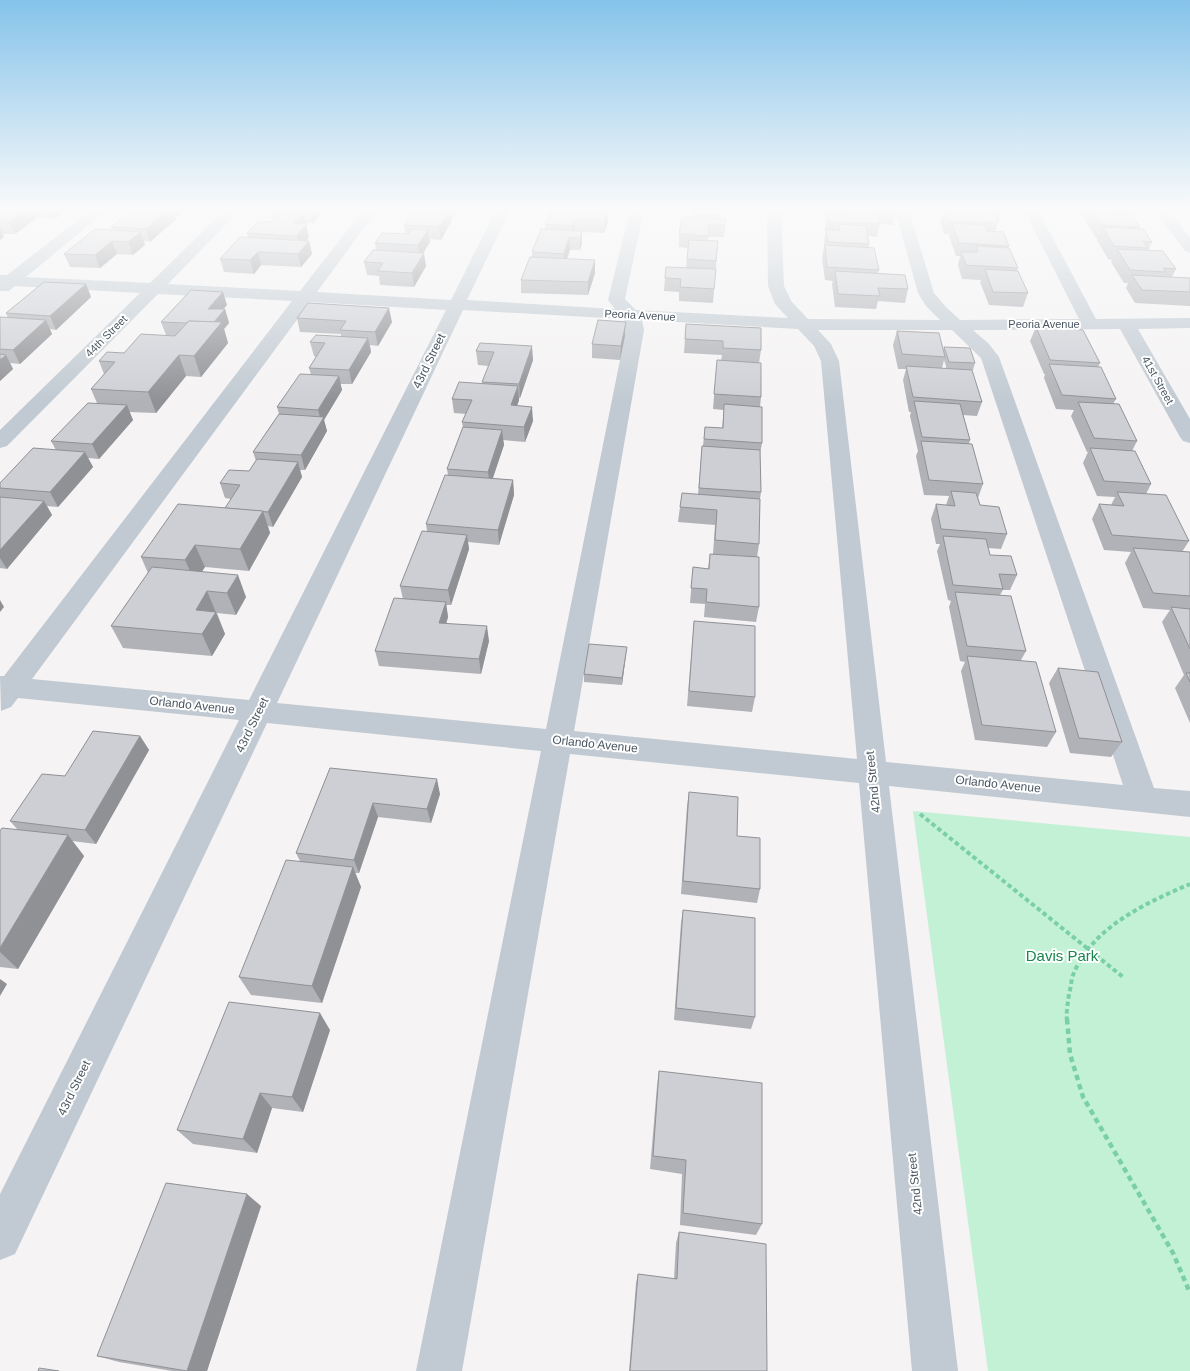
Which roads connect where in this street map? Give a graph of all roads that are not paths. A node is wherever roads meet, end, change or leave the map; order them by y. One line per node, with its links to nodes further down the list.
1 (15, 274): 9 (street)
2 (169, 274): 10 (street, 44th Street)
3 (322, 274): 11 (street)
4 (471, 274): 12 (street, 43rd Street)
5 (622, 274): 13 (street)
6 (776, 274): 15 (street, 42nd Street)
7 (921, 274): 16 (street)
8 (1064, 274): 17 (street)
9 (3, 283): 10 (street, Peoria Avenue)
10 (154, 289): 11 (street, Peoria Avenue); 20 (street, 44th Street)
11 (305, 297): 12 (street, Peoria Avenue); 21 (street)
12 (456, 305): 13 (street, Peoria Avenue); 22 (street, 43rd Street)
13 (632, 315): 15 (street, Peoria Avenue); 23 (street)
14 (1190, 323): 18 (street, Peoria Avenue)
15 (803, 324): 16 (street, Peoria Avenue); 24 (street, 42nd Street)
16 (957, 324): 17 (street, Peoria Avenue); 25 (street)
17 (1090, 324): 18 (street, Peoria Avenue)
18 (1126, 324): 19 (street, 41st Street)
19 (1190, 438)
20 (0, 442)
21 (3, 691): 22 (street, Orlando Avenue)
22 (258, 711): 23 (street, Orlando Avenue); 27 (street, 43rd Street)
23 (558, 741): 24 (street, Orlando Avenue); 28 (street)
24 (872, 771): 25 (street, Orlando Avenue); 29 (street, 42nd Street)
25 (1143, 799): 26 (street, Orlando Avenue)
26 (1190, 804)
27 (0, 1239)
28 (438, 1371)
29 (935, 1371)

